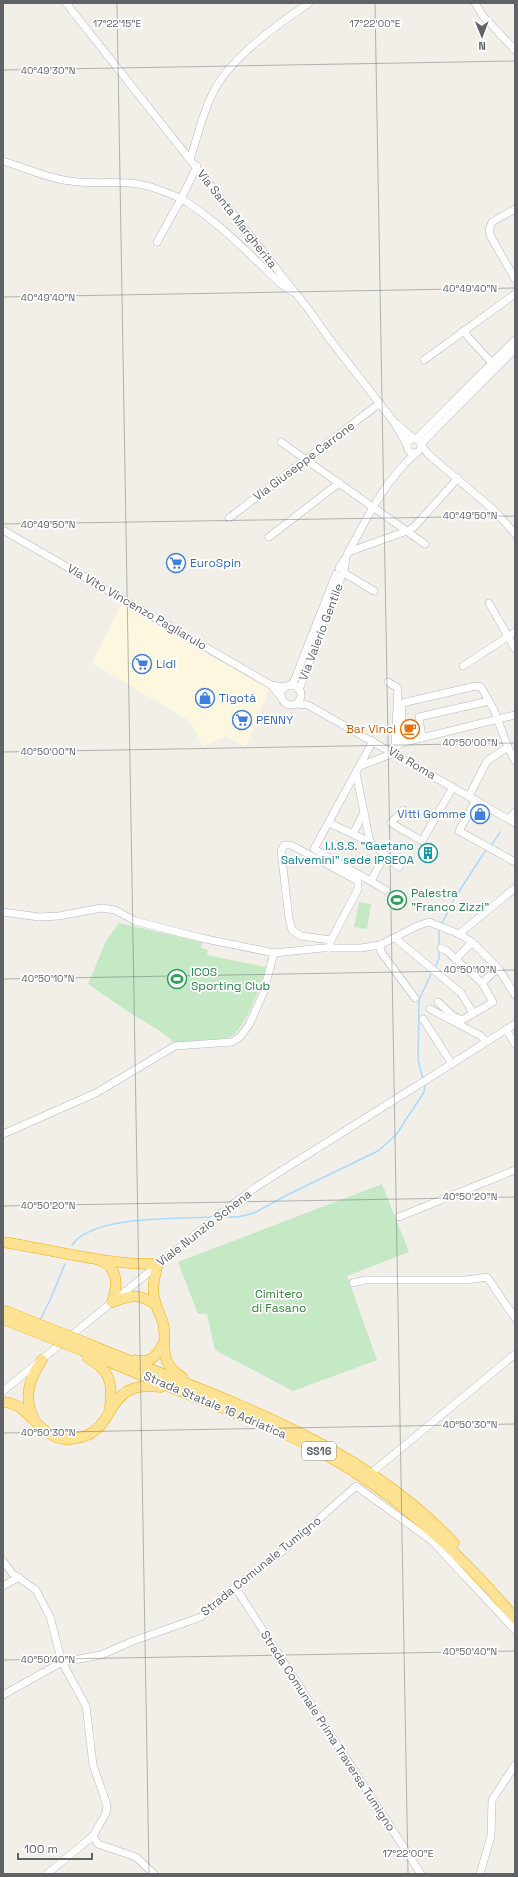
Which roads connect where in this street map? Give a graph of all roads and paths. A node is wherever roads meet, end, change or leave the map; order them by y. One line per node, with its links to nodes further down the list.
1 (66, 3): 5 (street, Via Santa Margherita)
2 (309, 3): 5 (street)
3 (475, 3): 4 (street)
4 (515, 50)
5 (190, 159): 7 (street, Via Santa Margherita)
6 (3, 160): 8 (street)
7 (196, 166): 8 (street); 12 (street, Via Santa Margherita)
8 (181, 199): 10 (street); 12 (street)
9 (515, 209): 11 (street)
10 (157, 242)
11 (514, 276)
12 (296, 294): 19 (street, Via Santa Margherita)
13 (515, 294): 14 (street)
14 (464, 330): 17 (street); 18 (street)
15 (515, 340): 18 (street)
16 (515, 349): 22 (street)
17 (424, 360)
18 (492, 363): 22 (street)
19 (380, 403): 20 (street, Via Santa Margherita); 24 (street, Via Giuseppe Carrone)
20 (394, 422): 22 (street, Via Santa Margherita); 23 (street, Via Santa Margherita)
21 (281, 442): 24 (street)
22 (418, 445): 23 (street); 23 (street); 25 (street, Via Valerio Gentile); 26 (street, Via Santa Margherita)
23 (407, 446): 25 (street, Via Valerio Gentile)
24 (306, 460): 27 (street); 29 (street, Via Giuseppe Carrone)
25 (398, 472): 28 (street, Via Valerio Gentile)
26 (458, 478): 31 (street); 32 (street, Via Santa Margherita)
27 (339, 483): 28 (street); 33 (street)
28 (372, 507): 31 (street); 35 (street, Via Valerio Gentile)
29 (229, 518)
30 (3, 530): 44 (street, Via Vito Vincenzo Pagliarulo)
31 (407, 531): 34 (street); 35 (street)
32 (515, 534)
33 (269, 537)
34 (425, 544)
35 (347, 554): 36 (street, Via Valerio Gentile)
36 (339, 571): 37 (street); 45 (street, Via Valerio Gentile); 46 (street, Via Valerio Gentile)
37 (374, 591)
38 (489, 603): 40 (street)
39 (515, 632): 40 (street)
40 (508, 637): 41 (street); 42 (street)
41 (515, 649)
42 (463, 666)
43 (388, 682): 56 (street)
44 (271, 685): 45 (street, Via Vito Vincenzo Pagliarulo); 47 (street, Via Vito Vincenzo Pagliarulo)
45 (288, 686): 46 (street); 47 (street)
46 (300, 693): 49 (street); 50 (street, Via Roma)
47 (281, 697): 49 (street)
48 (489, 701): 52 (street); 53 (street); 56 (street)
49 (295, 704): 50 (street, Via Roma)
50 (308, 705): 54 (street, Via Roma)
51 (515, 715): 52 (street)
52 (497, 719): 53 (street); 55 (street)
53 (422, 738): 56 (street)
54 (373, 741): 56 (street, Via Roma); 58 (street)
55 (508, 747): 57 (street); 61 (street)
56 (395, 748): 58 (street); 60 (street, Via Roma)
57 (515, 761)
58 (360, 766): 59 (street)
59 (356, 773): 64 (street); 67 (street)
60 (453, 787): 61 (street, Via Roma); 63 (street)
61 (469, 796): 62 (street, Via Roma)
62 (476, 800): 66 (street, Via Roma); 71 (street)
63 (403, 810)
64 (364, 812): 68 (street); 69 (street)
65 (515, 812): 66 (street)
66 (512, 821)
67 (329, 823): 68 (street); 73 (street)
68 (353, 834): 69 (street)
69 (370, 842): 70 (street)
70 (385, 855): 72 (street); 73 (street)
71 (515, 862)
72 (399, 867)
73 (370, 881): 75 (street)
74 (515, 888): 77 (street)
75 (386, 890)
76 (3, 912): 84 (street)
77 (459, 934): 78 (street); 80 (street)
78 (394, 938): 81 (street); 93 (street)
79 (331, 940): 79 (street); 82 (street)
80 (472, 942): 85 (street); 86 (street)
81 (380, 945): 82 (street); 90 (street)
82 (329, 948): 84 (street)
83 (441, 948): 85 (street)
84 (274, 953): 100 (street)
85 (456, 959): 87 (street)
86 (498, 968): 87 (street); 88 (street)
87 (482, 983): 93 (street)
88 (512, 983): 89 (street)
89 (515, 995)
90 (415, 998)
91 (438, 1002): 93 (street)
92 (430, 1009): 97 (street)
93 (474, 1013)
94 (424, 1019): 99 (street)
95 (515, 1024): 96 (street, Viale Nunzio Schena)
96 (506, 1029): 97 (street, Viale Nunzio Schena); 98 (street)
97 (486, 1042): 99 (street, Viale Nunzio Schena)
98 (515, 1044)
99 (452, 1064): 105 (street, Viale Nunzio Schena)
100 (3, 1134)
101 (515, 1170): 102 (street)
102 (399, 1216)
103 (3, 1242): 104 (highway)
104 (94, 1258): 105 (highway); 107 (highway)
105 (158, 1264): 107 (street, Viale Nunzio Schena); 108 (highway)
106 (353, 1283): 110 (street)
107 (112, 1302): 108 (highway); 116 (street, Viale Nunzio Schena)
108 (156, 1304): 112 (highway)
109 (3, 1310): 113 (highway, Strada Statale 16 Adriatica / SS16, bridge)
110 (515, 1318)
111 (3, 1319): 113 (highway, Strada Statale 16 Adriatica / SS16, bridge)
112 (163, 1344): 114 (highway); 118 (highway)
113 (83, 1349): 114 (highway, Strada Statale 16 Adriatica / SS16); 120 (highway, Strada Statale 16 Adriatica / SS16); 121 (highway)
114 (111, 1353): 118 (highway, Strada Statale 16 Adriatica / SS16)
115 (515, 1354): 123 (street)
116 (42, 1360): 117 (street, Viale Nunzio Schena); 122 (highway)
117 (3, 1391)
118 (222, 1396): 128 (highway, Strada Statale 16 Adriatica / SS16)
119 (3, 1402): 122 (highway)
120 (207, 1402): 121 (highway); 129 (highway, Strada Statale 16 Adriatica / SS16)
121 (110, 1410): 122 (highway)
122 (38, 1426)
123 (375, 1470)
124 (3, 1561): 125 (street)
125 (19, 1578): 126 (street); 131 (street)
126 (3, 1586)
127 (235, 1587): 130 (street, Strada Comunale Tumigno); 131 (street, Strada Comunale Tumigno); 137 (street, Strada Comunale Prima Traversa Tumigno)
128 (515, 1609)
129 (515, 1618)
130 (515, 1630)
131 (62, 1662): 132 (street, Strada Comunale Tumigno); 134 (street)
132 (3, 1695)
133 (515, 1765): 138 (street)
134 (93, 1836): 135 (street); 136 (street)
135 (47, 1874)
136 (154, 1874)
137 (422, 1874)
138 (480, 1874)

